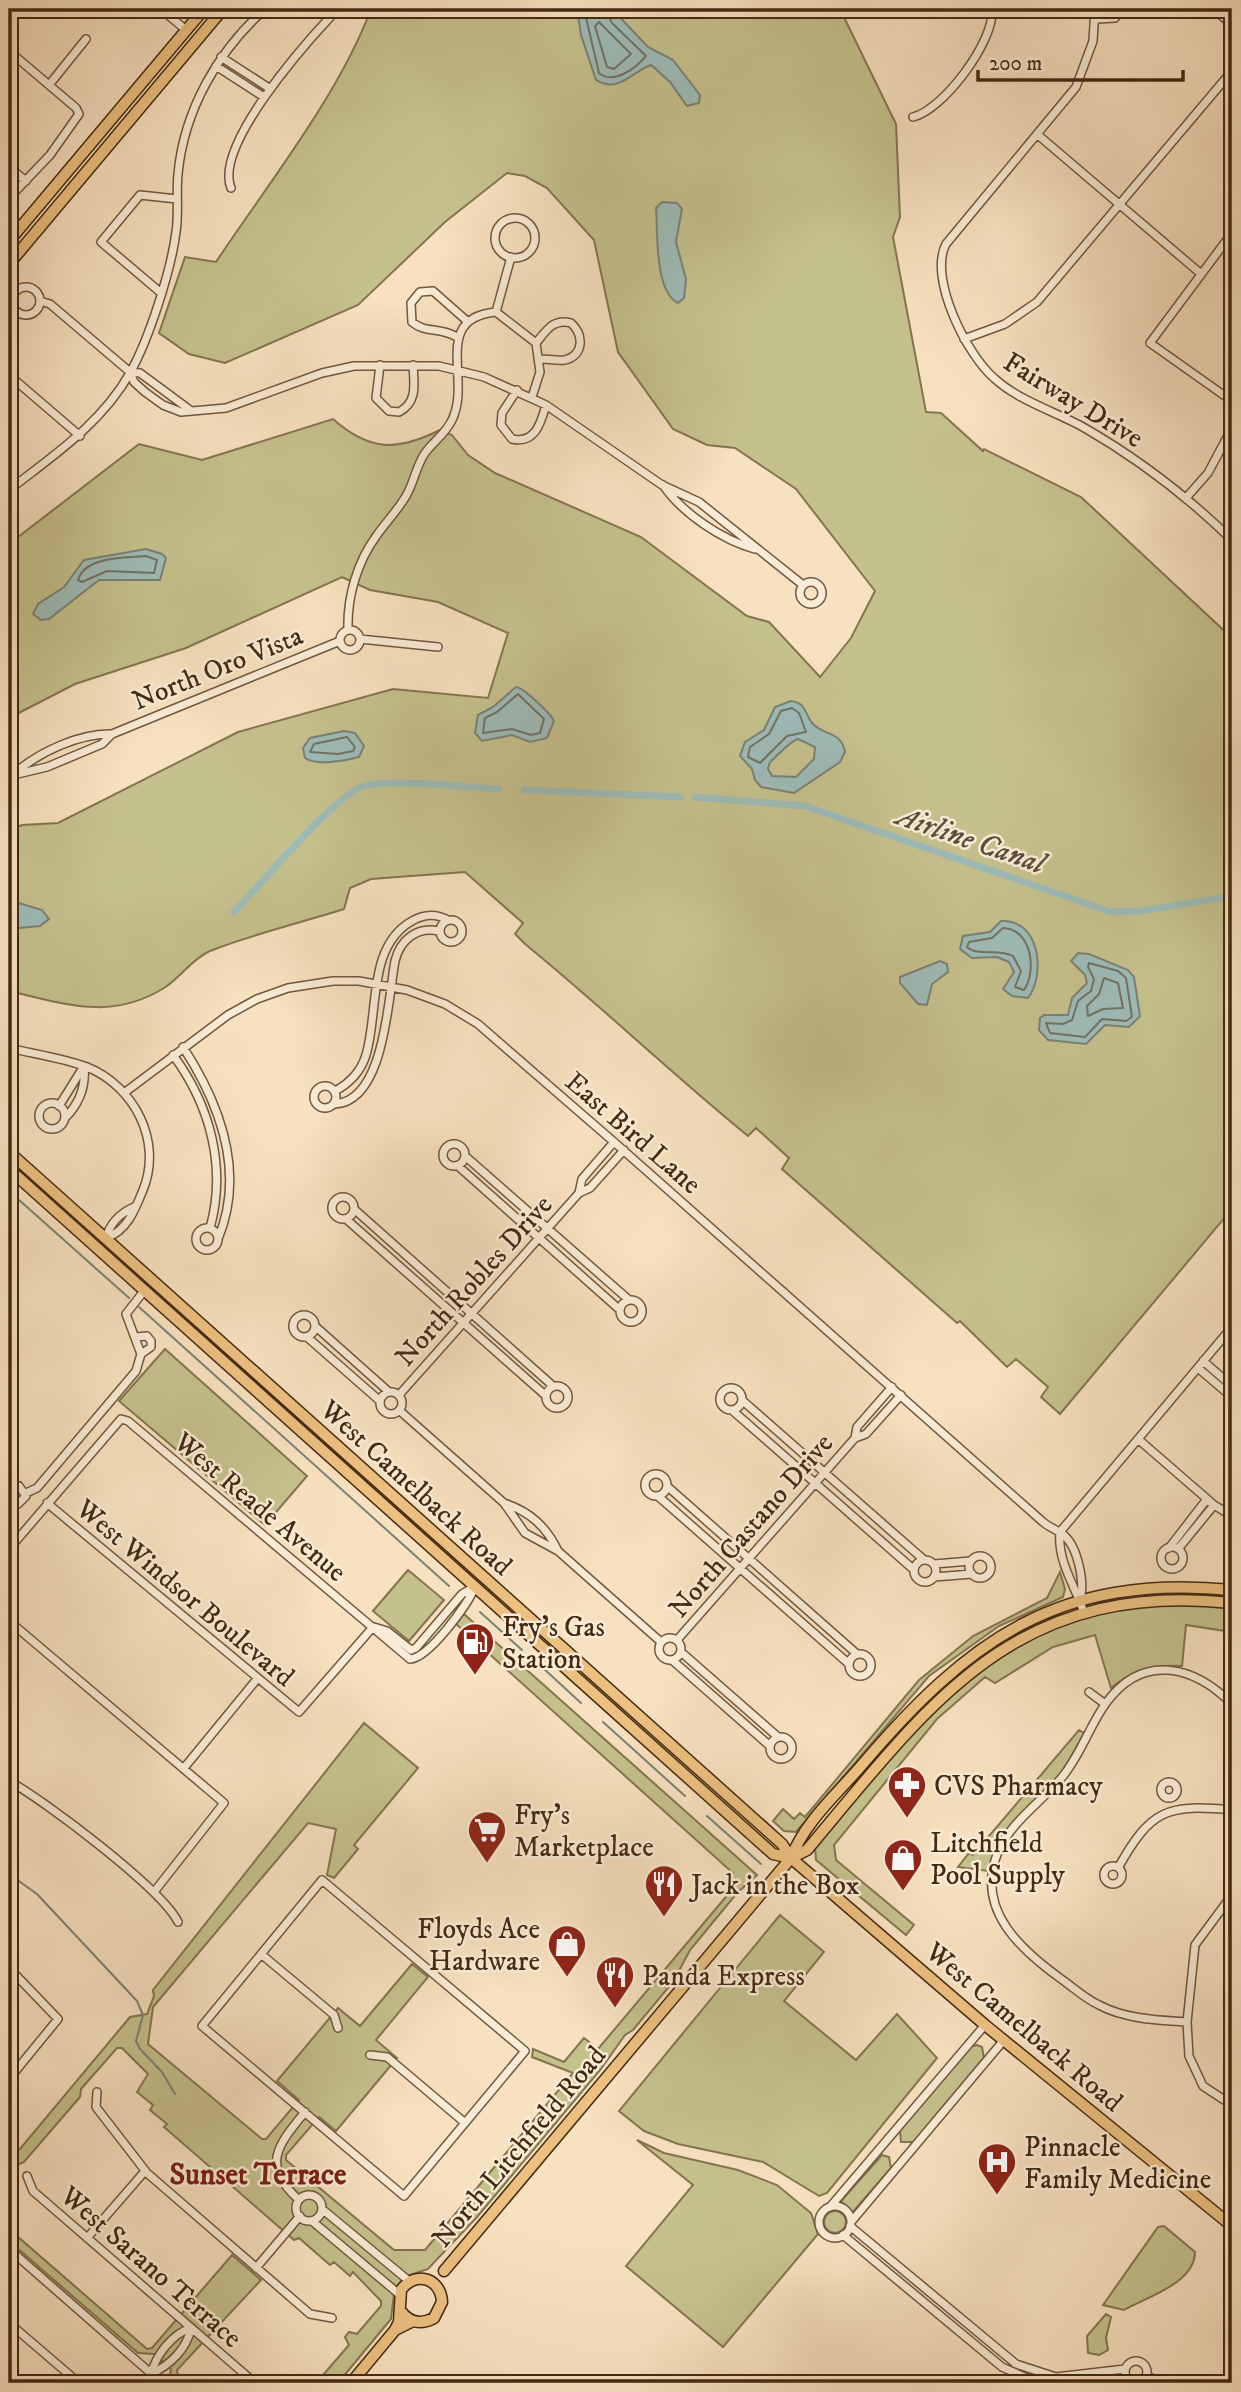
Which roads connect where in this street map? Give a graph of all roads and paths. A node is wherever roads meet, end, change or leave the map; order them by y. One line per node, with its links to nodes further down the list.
1 (162, 9): 12 (street)
2 (204, 9): 12 (main road)
3 (223, 9): 32 (main road)
4 (265, 9): 15 (street)
5 (992, 9): 21 (street)
6 (1095, 9): 10 (street, Fairway Drive)
7 (1121, 9): 10 (street)
8 (1214, 9): 11 (street)
9 (348, 10): 19 (street)
10 (1097, 19): 22 (street, Fairway Drive)
11 (1232, 24)
12 (186, 30): 30 (main road)
13 (86, 39): 18 (street)
14 (9, 51): 18 (street)
15 (221, 57): 16 (street); 19 (street)
16 (216, 66): 20 (street); 27 (street)
17 (1232, 71): 28 (street)
18 (49, 85): 24 (street)
19 (270, 88): 20 (street)
20 (264, 96): 25 (street)
21 (912, 117)
22 (1038, 135): 28 (street); 39 (street, Fairway Drive)
23 (9, 167): 24 (street)
24 (26, 181): 26 (street)
25 (231, 188)
26 (9, 198)
27 (177, 199): 34 (street); 34 (street)
28 (1120, 205): 33 (street); 39 (street)
29 (1232, 233): 33 (street)
30 (9, 242)
31 (511, 257): 31 (street); 36 (street)
32 (9, 264)
33 (1200, 273): 49 (street)
34 (160, 292): 45 (street)
35 (40, 301): 45 (street)
36 (496, 312): 37 (street); 40 (street)
37 (467, 321): 38 (street); 38 (street)
38 (457, 337): 44 (street)
39 (964, 339): 55 (street, Fairway Drive)
40 (536, 343): 41 (street); 41 (street)
41 (541, 359): 48 (street)
42 (380, 365): 43 (street); 43 (street); 45 (street)
43 (413, 365): 44 (street)
44 (458, 370): 47 (street); 61 (street)
45 (130, 372): 52 (street)
46 (9, 375): 52 (street)
47 (517, 390): 48 (street); 50 (street)
48 (532, 397): 50 (street)
49 (1232, 401)
50 (546, 405): 53 (street)
51 (1232, 428): 55 (street)
52 (80, 436): 54 (street)
53 (662, 485): 56 (street); 57 (street)
54 (9, 490)
55 (1186, 498): 58 (street, Fairway Drive)
56 (713, 513): 57 (street); 59 (street)
57 (706, 523): 59 (street)
58 (1232, 540)
59 (755, 549): 60 (street)
60 (803, 585)
61 (348, 630): 62 (street); 63 (street)
62 (360, 639): 63 (street); 64 (street)
63 (340, 642): 65 (street, North Oro Vista)
64 (439, 647)
65 (112, 734): 66 (street, North Oro Vista); 66 (street, North Oro Vista)
66 (12, 775)
67 (447, 920): 68 (street); 69 (street); 69 (street)
68 (404, 926): 70 (street); 71 (street)
69 (439, 931): 70 (street)
70 (411, 936): 72 (street)
71 (379, 984): 72 (street, East Bird Lane); 73 (street); 75 (street, East Bird Lane)
72 (390, 986): 74 (street); 88 (street, East Bird Lane)
73 (369, 1040): 74 (street); 79 (street)
74 (381, 1042): 80 (street)
75 (183, 1047): 77 (street, East Bird Lane); 83 (street)
76 (9, 1048): 78 (street)
77 (173, 1055): 82 (street, East Bird Lane); 86 (street)
78 (84, 1066): 82 (street); 85 (street); 87 (street)
79 (355, 1075): 80 (street); 81 (street)
80 (365, 1083): 84 (street)
81 (335, 1091): 84 (street); 84 (street)
82 (124, 1093): 103 (street)
83 (214, 1100): 86 (street); 94 (street)
84 (335, 1104)
85 (59, 1106): 87 (street); 87 (street)
86 (202, 1106): 93 (street)
87 (65, 1118)
88 (614, 1142): 89 (street, East Bird Lane); 97 (street, North Robles Drive)
89 (624, 1150): 97 (street, North Robles Drive); 130 (street, East Bird Lane)
90 (9, 1152): 103 (main road, West Camelback Road)
91 (465, 1156): 92 (street); 92 (street); 96 (street)
92 (458, 1166): 98 (street)
93 (216, 1167): 94 (street); 101 (street)
94 (229, 1167): 105 (street)
95 (9, 1169): 107 (main road, West Camelback Road)
96 (500, 1187): 98 (street); 102 (street)
97 (579, 1193): 102 (street, North Robles Drive)
98 (492, 1197): 104 (street)
99 (354, 1209): 100 (street); 100 (street); 106 (street)
100 (346, 1219): 108 (street)
101 (210, 1228): 105 (street); 105 (street)
102 (547, 1228): 104 (street, North Robles Drive); 109 (street)
103 (106, 1238): 107 (main road); 172 (main road, West Camelback Road)
104 (539, 1238): 111 (street); 116 (street, North Robles Drive)
105 (218, 1239)
106 (387, 1239): 108 (street); 110 (street)
107 (97, 1248): 113 (main road, West Camelback Road)
108 (380, 1248): 112 (street)
109 (592, 1268): 111 (street); 114 (street)
110 (426, 1273): 112 (street); 116 (street)
111 (583, 1277): 115 (street)
112 (418, 1283): 117 (street)
113 (144, 1291): 120 (street); 174 (main road, West Camelback Road)
114 (629, 1300): 115 (street); 115 (street)
115 (620, 1310)
116 (471, 1313): 117 (street, North Robles Drive); 122 (street)
117 (463, 1322): 125 (street); 132 (street, North Robles Drive)
118 (315, 1326): 121 (street); 121 (street); 124 (street)
119 (1232, 1328): 126 (street)
120 (135, 1337): 123 (street); 123 (street)
121 (307, 1337): 127 (street)
122 (516, 1353): 125 (street); 128 (street)
123 (141, 1354): 148 (street)
124 (352, 1359): 127 (street); 131 (street)
125 (509, 1363): 133 (street)
126 (1201, 1365): 129 (street); 135 (street); 142 (street)
127 (343, 1369): 136 (street)
128 (553, 1386): 133 (street); 133 (street)
129 (1232, 1386)
130 (892, 1387): 134 (street, East Bird Lane); 141 (street, North Castano Drive)
131 (389, 1392): 132 (street); 136 (street)
132 (399, 1395): 138 (street)
133 (545, 1395)
134 (901, 1395): 141 (street, North Castano Drive); 160 (street, East Bird Lane)
135 (1232, 1397)
136 (380, 1401): 138 (street)
137 (743, 1401): 139 (street); 139 (street); 140 (street)
138 (400, 1411): 153 (street)
139 (733, 1411): 143 (street)
140 (777, 1432): 143 (street); 144 (street)
141 (855, 1438): 144 (street, North Castano Drive)
142 (1138, 1439): 150 (street); 160 (street)
143 (769, 1441): 145 (street)
144 (824, 1473): 145 (street, North Castano Drive); 155 (street)
145 (816, 1482): 158 (street); 165 (street, North Castano Drive)
146 (668, 1487): 149 (street); 149 (street); 157 (street)
147 (9, 1491): 148 (street)
148 (26, 1493): 151 (street)
149 (659, 1497): 159 (street)
150 (1207, 1499): 154 (street); 161 (street)
151 (9, 1500)
152 (47, 1503): 162 (street); 182 (street, West Reade Avenue); 196 (street, West Windsor Boulevard)
153 (504, 1503): 164 (street); 164 (street)
154 (1214, 1505): 156 (street); 163 (street)
155 (869, 1512): 158 (street); 166 (street)
156 (1232, 1516)
157 (704, 1518): 159 (street); 165 (street)
158 (860, 1522): 170 (street)
159 (695, 1528): 169 (street)
160 (1060, 1532): 177 (street)
161 (1169, 1548): 163 (street); 163 (street)
162 (9, 1549)
163 (1178, 1549)
164 (558, 1551): 187 (street)
165 (748, 1558): 169 (street, North Castano Drive); 176 (street)
166 (923, 1559): 168 (street); 170 (street)
167 (971, 1560): 168 (street); 171 (street); 171 (street)
168 (934, 1564): 173 (street)
169 (740, 1567): 179 (street); 186 (street, North Castano Drive)
170 (913, 1569): 173 (street)
171 (971, 1574): 173 (street)
172 (483, 1577): 174 (main road); 191 (main road, West Camelback Road)
173 (934, 1577)
174 (475, 1587): 189 (street); 193 (street); 201 (main road, West Camelback Road)
175 (1232, 1590): 177 (main road, North Litchfield Road)
176 (793, 1598): 179 (street); 183 (street)
177 (1080, 1600): 180 (street); 204 (main road, North Litchfield Road)
178 (1232, 1602): 180 (main road, North Litchfield Road)
179 (786, 1608): 185 (street)
180 (1084, 1614): 206 (main road, North Litchfield Road)
181 (9, 1621): 210 (street)
182 (373, 1627): 184 (street, West Reade Avenue); 188 (street, West Reade Avenue); 196 (street, West Windsor Boulevard)
183 (828, 1629): 185 (street); 192 (street)
184 (393, 1636): 188 (street); 189 (street, West Reade Avenue)
185 (820, 1638): 195 (street)
186 (677, 1640): 187 (street); 190 (street)
187 (661, 1642): 194 (street)
188 (387, 1643): 193 (street, West Reade Avenue)
189 (411, 1650): 193 (street)
190 (681, 1651): 194 (street); 197 (street)
191 (568, 1653): 201 (main road); 209 (main road, West Camelback Road)
192 (857, 1654): 195 (street); 195 (street)
193 (410, 1659)
194 (673, 1660): 198 (street)
195 (849, 1664)
196 (257, 1679): 210 (street)
197 (713, 1680): 198 (street); 203 (street)
198 (705, 1689): 205 (street)
199 (1089, 1692): 202 (street)
200 (1231, 1702): 202 (street)
201 (604, 1703): 209 (main road); 215 (main road, West Camelback Road)
202 (1105, 1704): 222 (street)
203 (746, 1708): 205 (street); 207 (street)
204 (904, 1715): 206 (main road); 215 (main road, North Litchfield Road)
205 (737, 1717): 208 (street)
206 (914, 1723): 215 (main road, North Litchfield Road)
207 (778, 1737): 208 (street); 208 (street)
208 (770, 1745)
209 (677, 1750): 215 (main road, West Camelback Road)
210 (184, 1768): 217 (street)
211 (9, 1781): 217 (street)
212 (1171, 1798): 213 (street)
213 (1174, 1809): 214 (street); 216 (street)
214 (1232, 1810)
215 (791, 1858): 223 (main road, West Camelback Road); 248 (main road, North Litchfield Road)
216 (1118, 1867)
217 (153, 1892): 219 (street)
218 (1232, 1895): 222 (street)
219 (178, 1922)
220 (261, 1954): 224 (street); 230 (street); 231 (street)
221 (9, 1968): 227 (street)
222 (1186, 2022): 229 (street)
223 (985, 2025): 225 (main road, West Camelback Road); 235 (street)
224 (338, 2028)
225 (1004, 2040): 239 (street); 240 (main road, West Camelback Road)
226 (370, 2055): 231 (street)
227 (9, 2079)
228 (97, 2092): 232 (street)
229 (1232, 2105)
230 (304, 2112): 231 (street); 234 (street)
231 (464, 2122)
232 (145, 2171): 242 (street); 247 (street)
233 (27, 2176): 242 (street, West Sarano Terrace)
234 (299, 2200): 236 (street); 237 (street)
235 (830, 2207): 239 (street); 241 (street)
236 (322, 2209): 238 (street); 246 (street)
237 (300, 2216): 238 (street); 247 (street)
238 (312, 2221): 249 (street)
239 (851, 2224): 241 (street); 243 (street)
240 (1232, 2226)
241 (843, 2235): 245 (street)
242 (88, 2238): 260 (street, West Sarano Terrace)
243 (876, 2248): 245 (street); 252 (street)
244 (9, 2249): 263 (street)
245 (869, 2257): 254 (street)
246 (390, 2266): 249 (street); 251 (street)
247 (256, 2268): 257 (street)
248 (444, 2271): 250 (main road, North Litchfield Road); 253 (main road, North Litchfield Road)
249 (380, 2278): 255 (street)
250 (426, 2279): 251 (main road); 253 (main road)
251 (410, 2281): 255 (main road)
252 (917, 2282): 254 (street); 265 (street)
253 (439, 2289): 258 (main road)
254 (911, 2291): 270 (street)
255 (399, 2294): 256 (main road)
256 (400, 2310): 258 (main road); 261 (main road)
257 (332, 2318)
258 (413, 2321): 261 (main road)
259 (9, 2323): 266 (street)
260 (191, 2328): 263 (street); 263 (street); 268 (street, West Sarano Terrace)
261 (395, 2330): 269 (main road)
262 (1126, 2373): 264 (street); 264 (street); 265 (street); 271 (street)
263 (152, 2374): 267 (street)
264 (1146, 2375): 272 (street)
265 (1068, 2380)
266 (79, 2383)
267 (162, 2383)
268 (255, 2383)
269 (351, 2383)
270 (1038, 2383)
271 (1091, 2383)
272 (1160, 2383)

